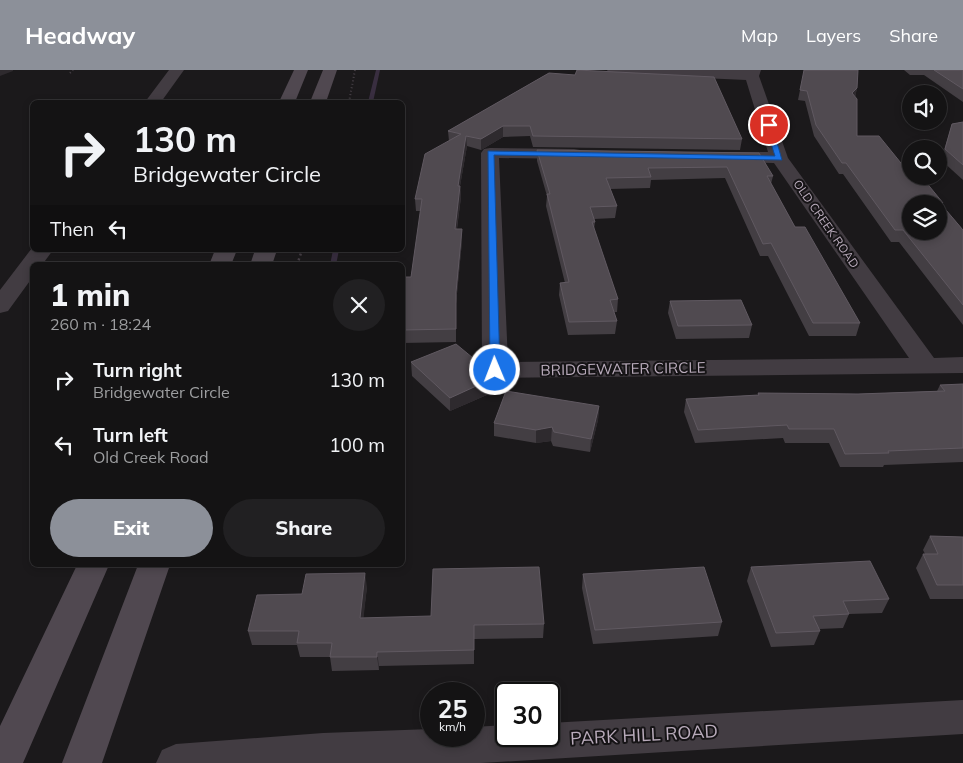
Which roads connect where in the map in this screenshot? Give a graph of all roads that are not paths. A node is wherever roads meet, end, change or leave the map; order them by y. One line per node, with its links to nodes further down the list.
1 (177, 70): 6 (street)
2 (301, 70): 7 (main road)
3 (330, 70): 8 (main road)
4 (614, 70): 5 (street)
5 (753, 73): 11 (street, OLD CREEK ROAD)
6 (154, 100)
7 (288, 100)
8 (319, 100)
9 (590, 155): 15 (street, BRIDGEWATER CIRCLE)
10 (700, 157): 11 (street)
11 (779, 158): 15 (street, OLD CREEK ROAD)
12 (30, 266): 13 (street)
13 (0, 306)
14 (963, 364): 15 (street)
15 (927, 366)
16 (92, 567): 20 (main road)
17 (153, 567): 21 (main road)
18 (963, 717): 19 (street, PARK HILL ROAD)
19 (516, 753): 22 (street, PARK HILL ROAD)
20 (3, 763)
21 (82, 763)
22 (176, 763)

